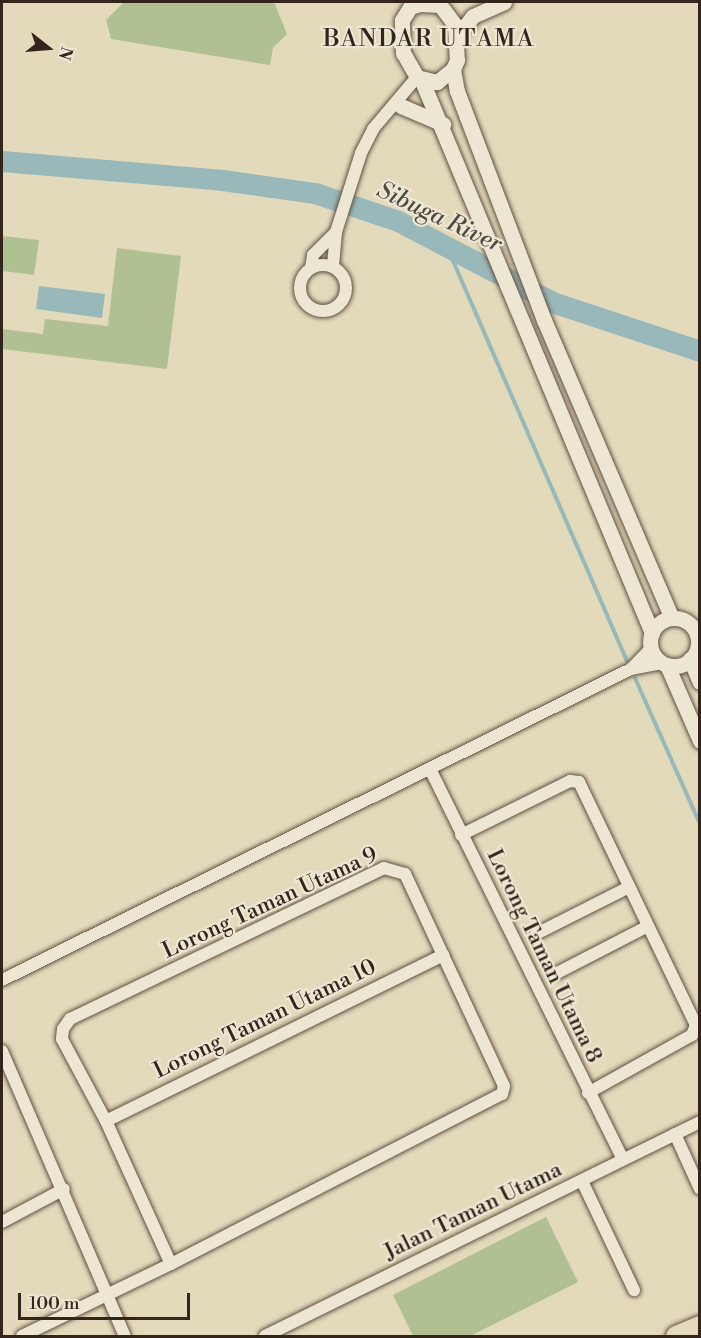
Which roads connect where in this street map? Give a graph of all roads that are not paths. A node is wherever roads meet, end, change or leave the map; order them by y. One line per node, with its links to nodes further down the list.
1 (400, 2): 4 (street)
2 (504, 2): 5 (street)
3 (439, 3): 4 (street); 5 (street)
4 (402, 20): 7 (street)
5 (457, 37): 6 (street)
6 (453, 69): 7 (street); 14 (street)
7 (420, 79): 8 (street); 9 (street); 10 (street)
8 (401, 106): 9 (street); 10 (street)
9 (443, 124): 15 (street)
10 (366, 143): 11 (street)
11 (337, 228): 12 (street); 13 (street)
12 (333, 266): 13 (street); 13 (street)
13 (310, 268)
14 (686, 620): 15 (street); 16 (street)
15 (651, 640): 18 (street); 19 (street)
16 (698, 640): 17 (street)
17 (690, 659): 18 (street); 20 (street)
18 (664, 664): 19 (street); 21 (street)
19 (631, 669): 22 (street)
20 (699, 682)
21 (699, 741)
22 (430, 769): 23 (street, Lorong Taman Utama 8); 29 (street)
23 (461, 835): 24 (street); 31 (street, Lorong Taman Utama 8)
24 (629, 887): 25 (street); 26 (street)
25 (648, 926): 28 (street); 31 (street)
26 (536, 934)
27 (443, 955): 32 (street, Lorong Taman Utama 10); 32 (street, Lorong Taman Utama 9); 40 (street, Lorong Taman Utama 9)
28 (557, 973)
29 (2, 980)
30 (2, 1051): 37 (street)
31 (588, 1094): 35 (street, Lorong Taman Utama 8)
32 (106, 1121): 40 (street, Lorong Taman Utama 9)
33 (699, 1122): 34 (street, Jalan Taman Utama)
34 (675, 1134): 35 (street, Jalan Taman Utama); 38 (street)
35 (623, 1159): 36 (street, Jalan Taman Utama)
36 (582, 1181): 41 (street); 46 (street, Jalan Taman Utama)
37 (64, 1189): 39 (street); 42 (street)
38 (699, 1189)
39 (2, 1222)
40 (171, 1264): 42 (street, Lorong Taman Utama 9)
41 (634, 1290)
42 (106, 1296): 44 (street, Lorong Taman Utama 9); 45 (street)
43 (699, 1326): 47 (highway)
44 (22, 1336)
45 (125, 1336)
46 (265, 1336)
47 (676, 1336)

